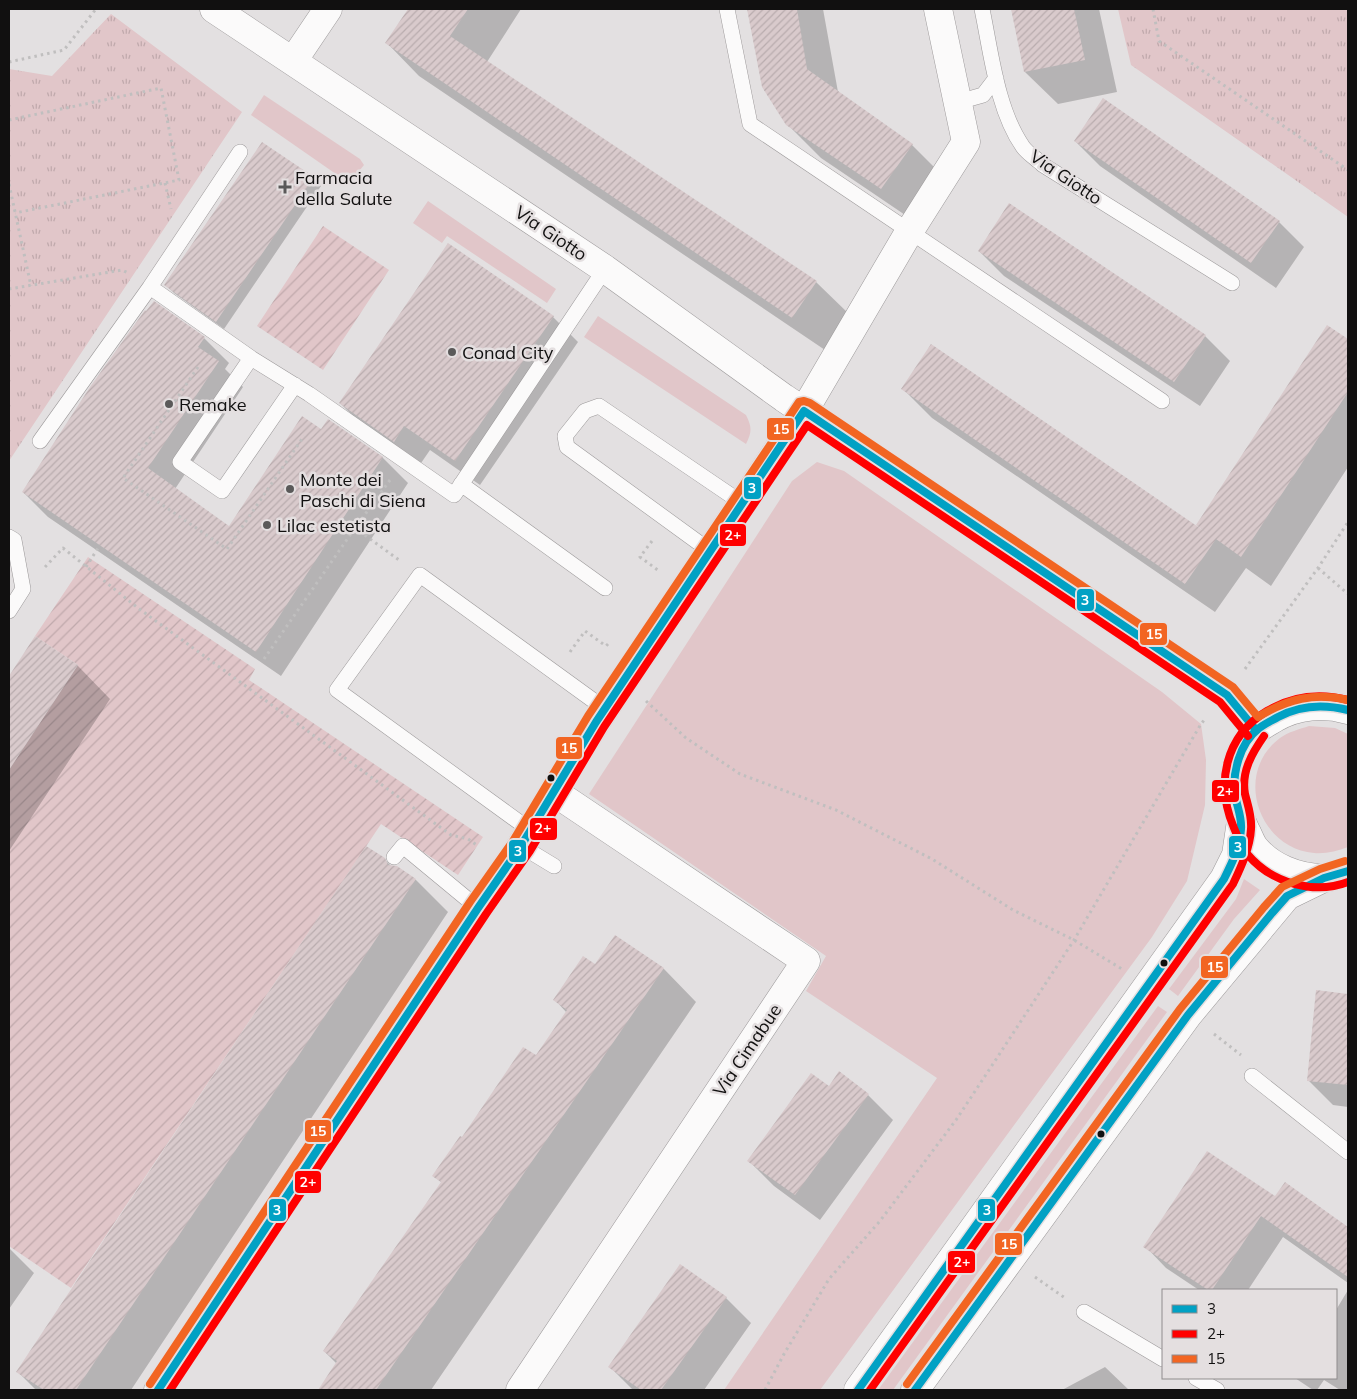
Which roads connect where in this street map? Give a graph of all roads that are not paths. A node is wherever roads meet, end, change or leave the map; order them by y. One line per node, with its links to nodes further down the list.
1 (214, 9): 6 (street, Via Giotto)
2 (328, 9): 6 (street)
3 (727, 9): 10 (lane)
4 (938, 9): 8 (street)
5 (982, 9): 7 (lane, Via Giotto)
6 (293, 61): 11 (street, Via Giotto)
7 (996, 78): 8 (lane); 12 (lane, Via Giotto)
8 (958, 102): 10 (street)
9 (240, 152): 13 (lane)
10 (909, 232): 16 (lane); 17 (street)
11 (605, 270): 17 (street, Via Giotto); 19 (lane)
12 (1232, 282)
13 (150, 287): 14 (lane); 18 (lane)
14 (251, 358): 15 (lane); 15 (lane)
15 (294, 385): 19 (lane)
16 (1162, 401)
17 (804, 410): 20 (street); 27 (street, Via Giotto)
18 (40, 441)
19 (461, 484): 23 (lane)
20 (742, 503): 22 (street); 22 (lane)
21 (9, 537): 24 (lane)
22 (710, 551): 26 (street)
23 (605, 588)
24 (9, 611)
25 (1343, 702): 27 (street)
26 (605, 709): 28 (street); 30 (lane)
27 (1256, 730): 29 (street)
28 (554, 792): 30 (street); 41 (street, Via Cimabue)
29 (1241, 821): 33 (street); 42 (street)
30 (526, 838): 32 (lane); 34 (street)
31 (394, 857): 34 (lane)
32 (554, 866)
33 (1336, 875): 43 (street)
34 (478, 908): 40 (street)
35 (1252, 1076): 36 (lane)
36 (1348, 1152)
37 (1084, 1312): 38 (lane)
38 (1162, 1358)
39 (1198, 1379): 44 (lane)
40 (158, 1390)
41 (520, 1390)
42 (858, 1390)
43 (915, 1390)
44 (1217, 1390)

